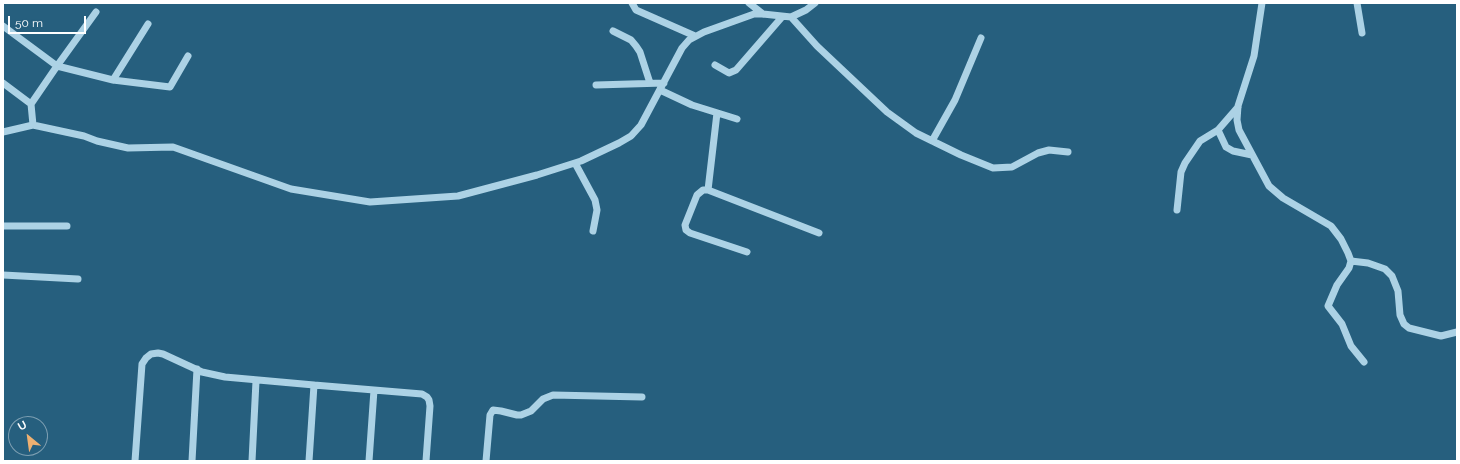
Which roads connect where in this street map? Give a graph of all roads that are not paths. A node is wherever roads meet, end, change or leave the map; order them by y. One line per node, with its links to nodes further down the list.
1 (632, 3): 14 (street)
2 (749, 3): 7 (street)
3 (815, 3): 9 (street)
4 (1262, 3): 26 (street)
5 (1357, 3): 13 (street)
6 (96, 12): 18 (street)
7 (763, 14): 8 (street); 14 (street)
8 (782, 17): 9 (street); 17 (street)
9 (791, 17): 32 (street)
10 (148, 24): 19 (street)
11 (3, 26): 18 (street)
12 (613, 31): 21 (street)
13 (1362, 33)
14 (695, 36): 22 (street)
15 (981, 38): 32 (street)
16 (188, 56): 19 (street)
17 (715, 65)
18 (57, 66): 19 (street); 25 (street)
19 (113, 80)
20 (3, 83): 25 (street)
21 (650, 83): 22 (street); 23 (street)
22 (664, 83): 24 (street)
23 (596, 85)
24 (660, 90): 27 (street); 35 (street)
25 (31, 104): 29 (street)
26 (1238, 106): 30 (street); 34 (street)
27 (717, 113): 28 (street); 36 (street)
28 (737, 119)
29 (33, 125): 31 (street); 35 (street)
30 (1218, 130): 34 (street); 37 (street)
31 (3, 132)
32 (932, 141): 33 (street)
33 (1068, 152)
34 (1252, 155): 43 (street)
35 (574, 163): 40 (street)
36 (708, 190): 41 (street); 42 (street)
37 (1177, 210)
38 (3, 226): 39 (street)
39 (67, 226)
40 (593, 230)
41 (819, 233)
42 (747, 252)
43 (1351, 261): 46 (street); 47 (street)
44 (3, 275): 45 (street)
45 (78, 279)
46 (1457, 332)
47 (1364, 362)
48 (197, 369): 49 (street); 53 (street); 54 (street)
49 (256, 381): 50 (street); 55 (street)
50 (314, 385): 51 (street); 56 (street)
51 (374, 390): 57 (street); 58 (street)
52 (642, 397): 59 (street)
53 (134, 461)
54 (192, 461)
55 (252, 461)
56 (309, 461)
57 (369, 461)
58 (426, 461)
59 (486, 461)

